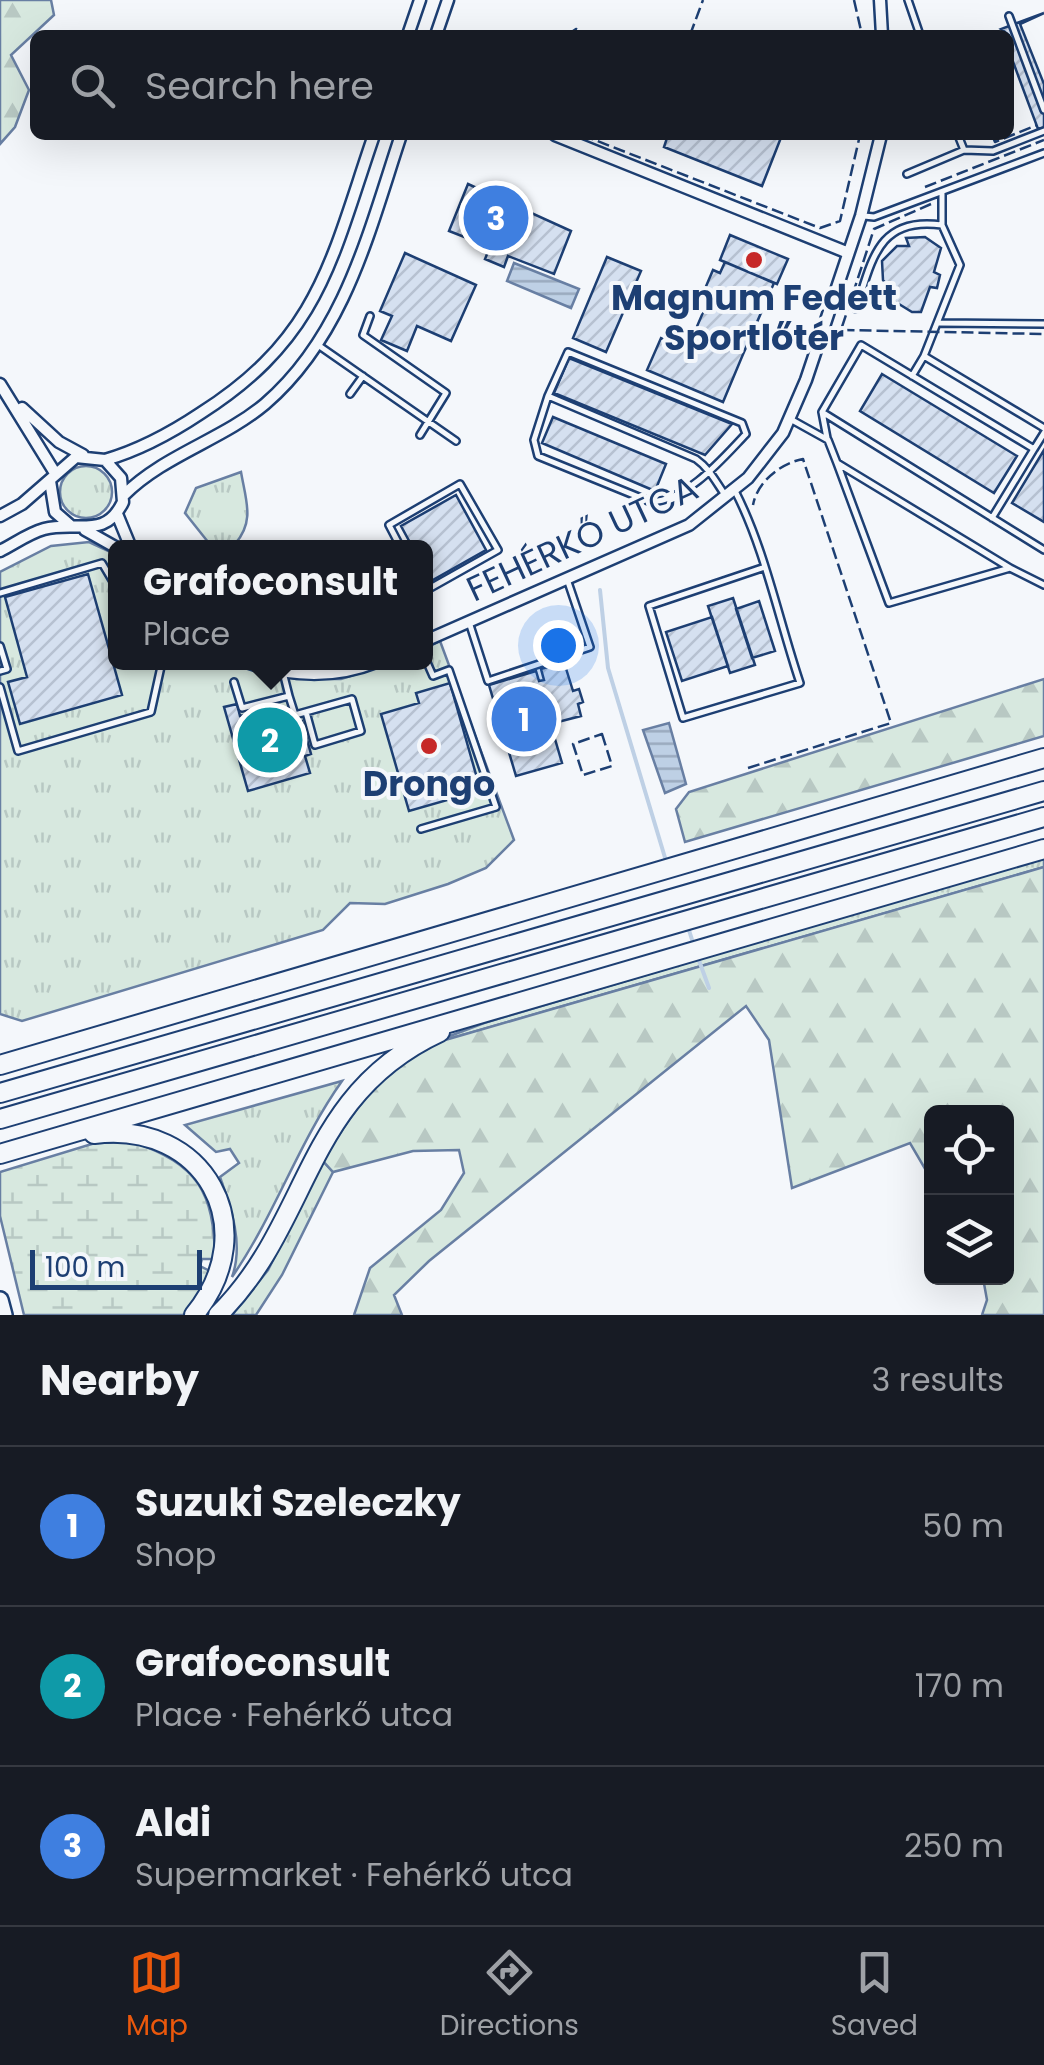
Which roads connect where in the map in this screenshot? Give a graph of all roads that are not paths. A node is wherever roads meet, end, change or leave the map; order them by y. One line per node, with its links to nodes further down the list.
1 (420, 0): 6 (street)
2 (448, 0): 7 (street)
3 (878, 0): 8 (street)
4 (908, 0): 9 (lane)
5 (1008, 16): 10 (lane)
6 (410, 30)
7 (438, 30)
8 (882, 30)
9 (918, 30)
10 (1013, 30)
11 (1014, 32): 12 (lane)
12 (1044, 110)
13 (1044, 131): 19 (lane)
14 (372, 140): 47 (street)
15 (400, 140): 30 (street)
16 (567, 140): 25 (street)
17 (880, 140): 23 (street, FEHÉRKŐ UTCA)
18 (960, 140): 19 (lane)
19 (964, 150): 21 (lane)
20 (1044, 153): 22 (lane)
21 (906, 174)
22 (942, 192): 23 (lane); 24 (lane)
23 (860, 216): 25 (street, FEHÉRKŐ UTCA)
24 (942, 224): 26 (lane); 28 (lane)
25 (846, 252): 39 (street, FEHÉRKŐ UTCA)
26 (856, 310)
27 (370, 316): 40 (lane)
28 (940, 323): 29 (lane); 31 (lane)
29 (1044, 324)
30 (318, 345): 32 (lane); 52 (street)
31 (924, 356): 33 (lane); 41 (lane)
32 (363, 376): 35 (lane); 40 (lane)
33 (912, 376): 38 (lane); 45 (lane)
34 (0, 384): 37 (street)
35 (350, 394)
36 (548, 396): 49 (lane); 49 (lane); 49 (lane)
37 (10, 398): 46 (street); 50 (street)
38 (822, 412): 43 (lane); 55 (lane)
39 (790, 418): 43 (lane); 51 (street, FEHÉRKŐ UTCA)
40 (428, 422): 42 (lane); 44 (lane)
41 (1044, 431): 45 (lane)
42 (420, 436)
43 (828, 440): 48 (lane)
44 (456, 441)
45 (1034, 449): 55 (lane)
46 (83, 456): 47 (street); 50 (street)
47 (105, 460): 52 (street)
48 (836, 463): 64 (lane); 64 (lane)
49 (709, 472): 51 (lane)
50 (53, 477): 54 (street); 56 (street)
51 (731, 494): 63 (lane); 66 (street, FEHÉRKŐ UTCA)
52 (124, 495): 53 (street)
53 (117, 514): 57 (street); 58 (street)
54 (0, 516)
55 (992, 518): 61 (lane)
56 (72, 526): 57 (street); 62 (street)
57 (84, 529): 60 (street)
58 (128, 540)
59 (397, 540): 68 (lane)
60 (108, 543)
61 (1044, 550)
62 (0, 552)
63 (762, 568): 63 (lane)
64 (1010, 568): 67 (lane)
65 (108, 573): 69 (lane)
66 (567, 580): 70 (street, FEHÉRKŐ UTCA); 70 (lane)
67 (1044, 584)
68 (433, 587)
69 (0, 593)
70 (469, 622): 71 (street, FEHÉRKŐ UTCA)
71 (433, 638)
72 (0, 646): 77 (lane)
73 (160, 670): 80 (lane)
74 (276, 670): 78 (street)
75 (341, 670): 78 (street)
76 (430, 670): 86 (lane)
77 (0, 671)
78 (283, 672): 81 (lane)
79 (234, 682): 81 (lane)
80 (0, 687)
81 (290, 696): 82 (lane)
82 (306, 712): 82 (lane)
83 (1044, 758): 89 (highway)
84 (1044, 791): 90 (highway)
85 (1044, 817): 91 (highway)
86 (421, 828)
87 (1044, 850): 88 (highway)
88 (481, 1013): 92 (highway); 97 (highway)
89 (0, 1064)
90 (0, 1094)
91 (0, 1119)
92 (53, 1138): 93 (highway); 96 (highway)
93 (0, 1154)
94 (0, 1300): 95 (main road)
95 (4, 1315)
96 (194, 1315)
97 (218, 1315)

